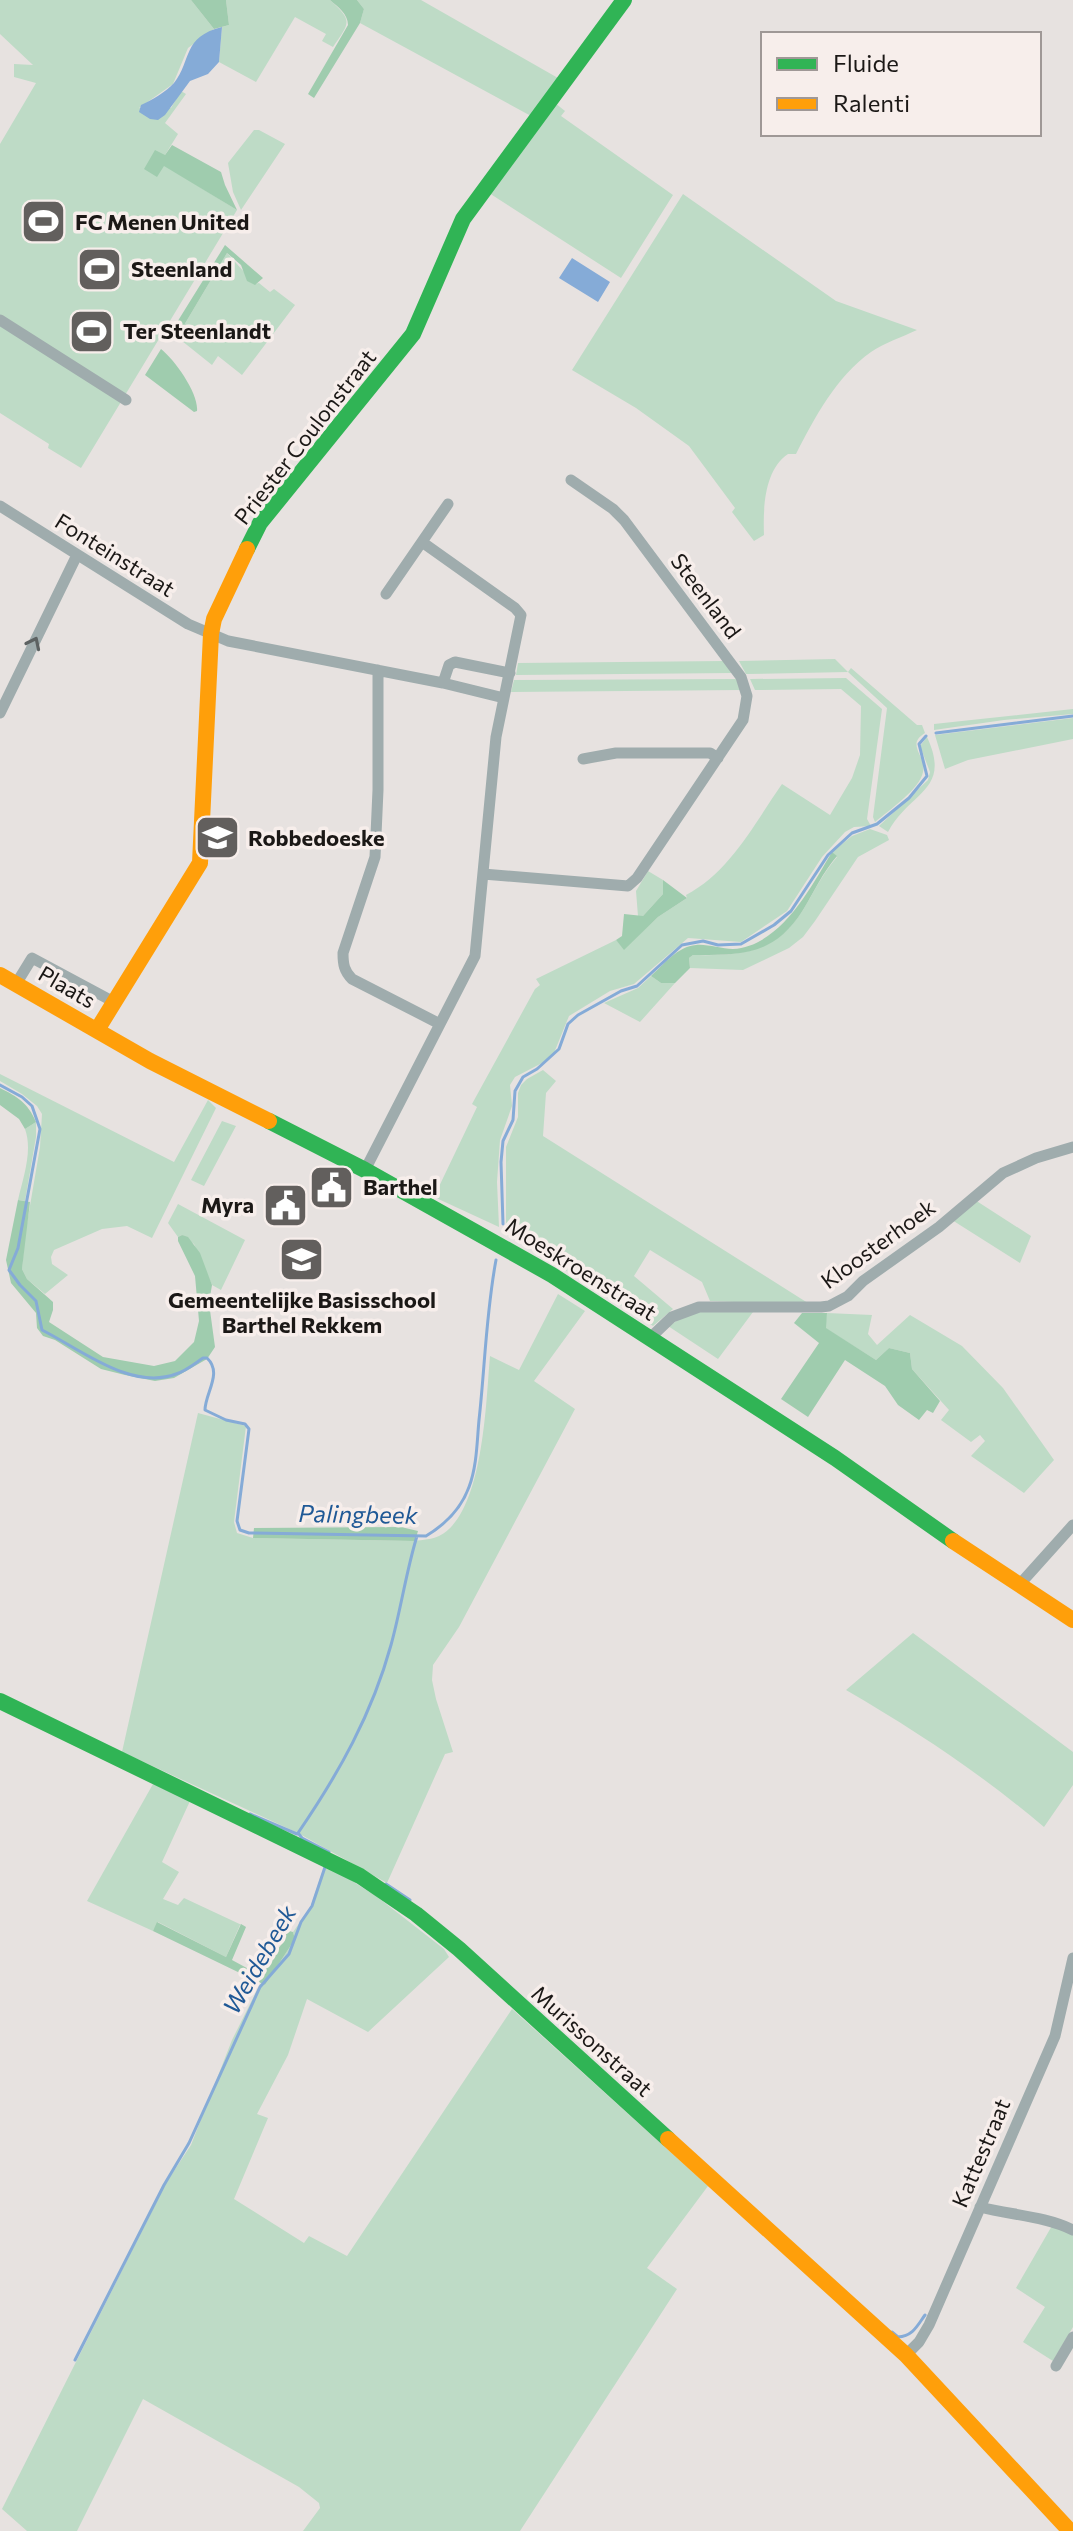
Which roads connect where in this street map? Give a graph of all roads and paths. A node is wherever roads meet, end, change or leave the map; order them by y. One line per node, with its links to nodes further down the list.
1 (624, 0): 10 (street, Priester Coulonstraat)
2 (0, 320): 3 (street)
3 (126, 400)
4 (571, 480): 16 (street, Steenland)
5 (448, 504): 7 (street)
6 (0, 506): 8 (street, Fonteinstraat)
7 (422, 542): 9 (street); 12 (street)
8 (77, 555): 10 (street, Fonteinstraat); 15 (street, one-way to 8)
9 (386, 594)
10 (211, 634): 11 (street, Fonteinstraat); 21 (street, Priester Coulonstraat)
11 (378, 670): 13 (street, Fonteinstraat); 22 (street)
12 (510, 673): 13 (street); 14 (street)
13 (443, 683): 14 (street)
14 (504, 698): 18 (street)
15 (0, 713)
16 (718, 758): 17 (street); 18 (street, Steenland)
17 (583, 759)
18 (483, 874): 22 (street)
19 (0, 975): 20 (street, Plaats)
20 (16, 984): 21 (street, Plaats); 23 (street, Plaats)
21 (114, 1002): 23 (street, Priester Coulonstraat)
22 (440, 1024): 25 (street)
23 (97, 1030): 25 (street, Moeskroenstraat)
24 (1073, 1147): 26 (street, Kloosterhoek)
25 (365, 1170): 26 (street, Moeskroenstraat)
26 (650, 1338): 28 (street, Moeskroenstraat)
27 (1073, 1525): 28 (street)
28 (1020, 1584): 29 (street, Moeskroenstraat)
29 (1073, 1620)
30 (0, 1701): 36 (street, Murissonstraat)
31 (1073, 1958): 32 (street, Kattestraat)
32 (1071, 1976): 33 (street, Kattestraat)
33 (980, 2207): 34 (street); 36 (street, Kattestraat)
34 (1073, 2230)
35 (1073, 2337): 37 (street)
36 (906, 2355): 38 (street, Murissonstraat)
37 (1056, 2366)
38 (1070, 2531)

